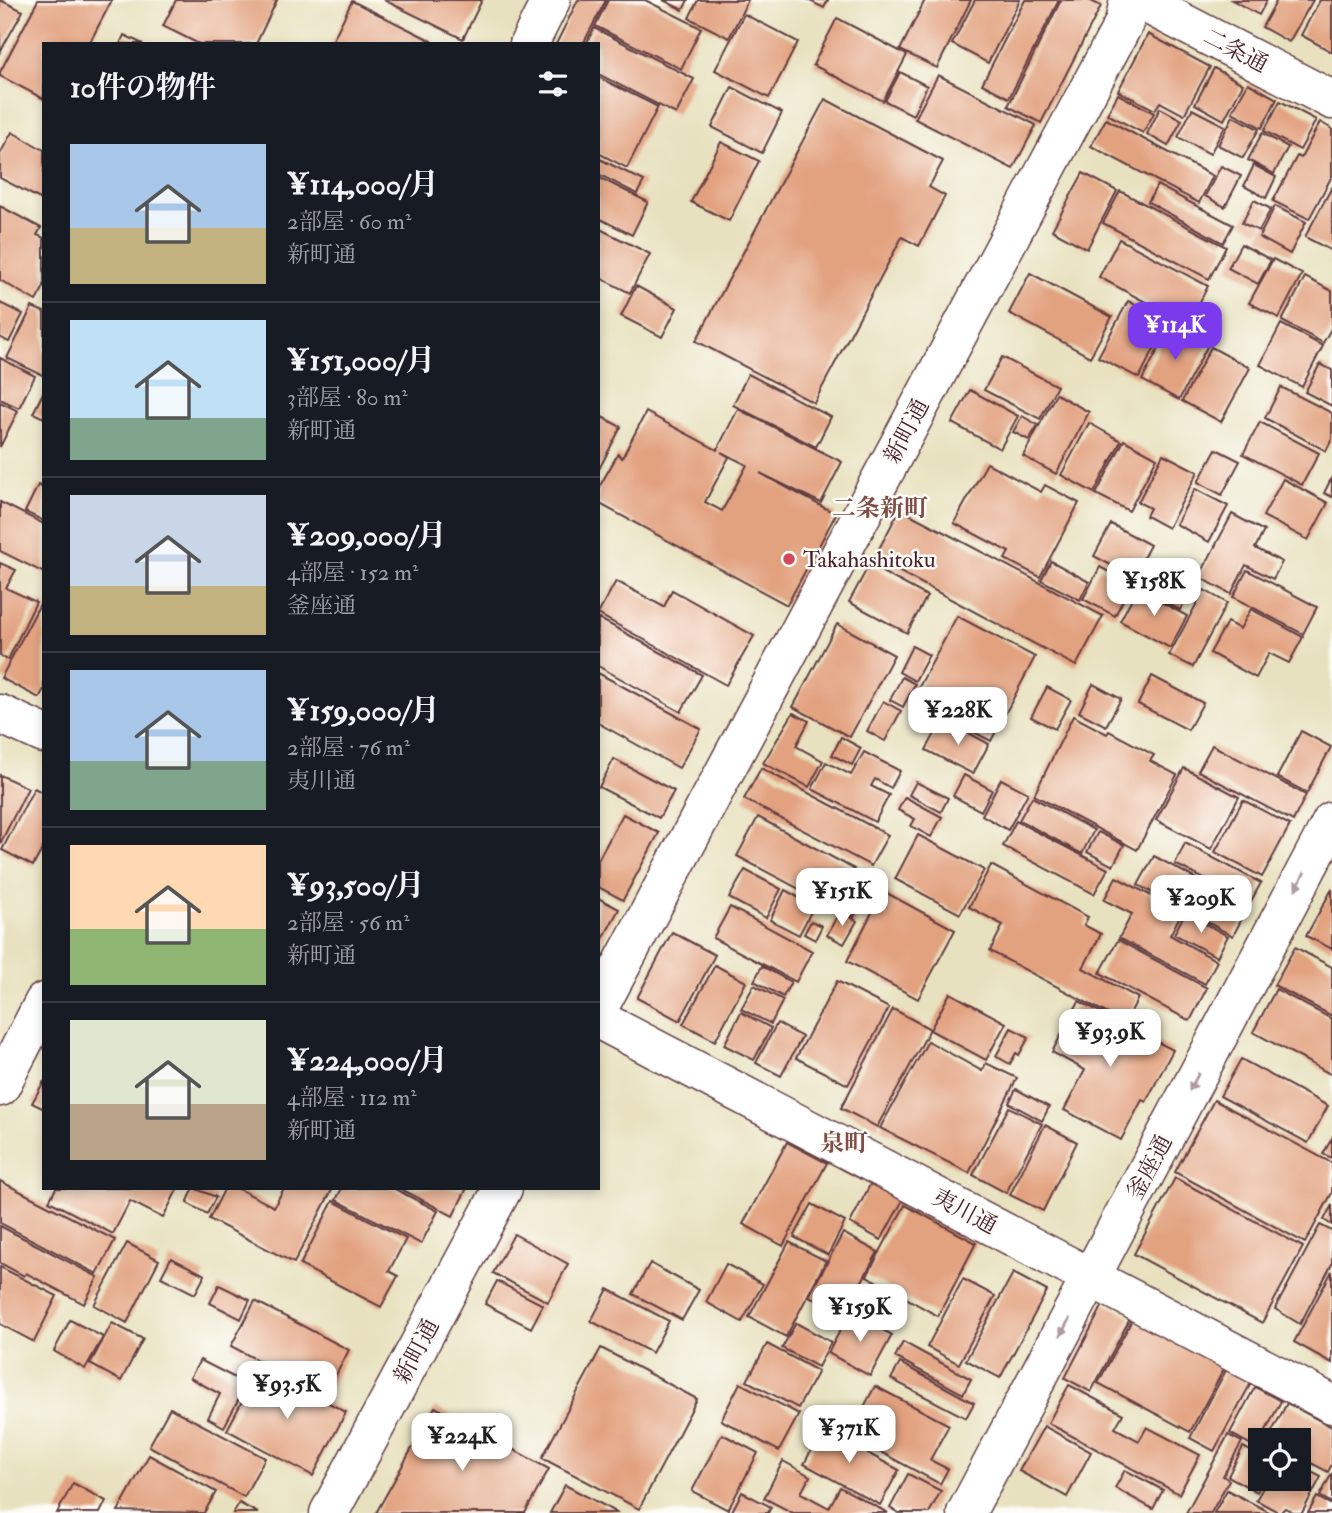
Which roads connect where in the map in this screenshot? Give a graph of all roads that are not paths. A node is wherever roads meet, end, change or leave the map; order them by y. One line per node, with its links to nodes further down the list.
1 (551, 0): 4 (street)
2 (1129, 0): 9 (street, 新町通)
3 (1139, 0): 5 (street, 二条通)
4 (530, 42)
5 (1332, 100)
6 (0, 714): 7 (street)
7 (42, 733)
8 (1332, 821): 14 (street, 釜座通, one-way to 14)
9 (600, 1005)
10 (42, 1006): 12 (street)
11 (600, 1020): 14 (street, 夷川通)
12 (0, 1087)
13 (502, 1190): 16 (street, 新町通)
14 (1091, 1277): 15 (street, 夷川通); 17 (street, 釜座通, one-way to 17)
15 (1332, 1404)
16 (329, 1513)
17 (966, 1513)

